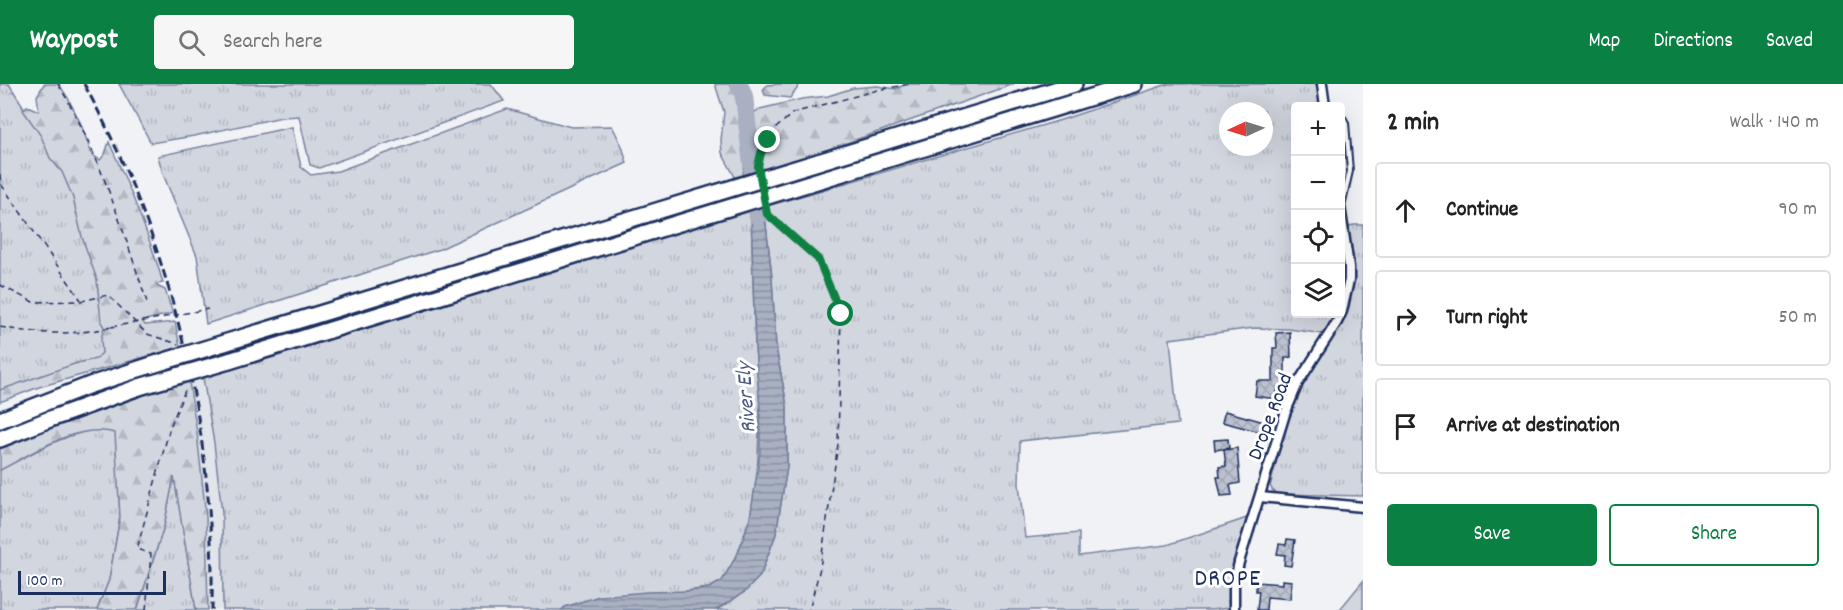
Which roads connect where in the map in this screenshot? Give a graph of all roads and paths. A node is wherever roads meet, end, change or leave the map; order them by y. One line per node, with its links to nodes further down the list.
1 (58, 84): 15 (path)
2 (910, 84): 8 (path)
3 (1074, 84): 20 (highway, bridge)
4 (1134, 84): 23 (highway, bridge)
5 (1322, 84): 6 (street)
6 (1324, 102)
7 (1345, 121): 10 (lane)
8 (758, 166)
9 (0, 174): 14 (path)
10 (1345, 191)
11 (765, 204): 27 (path)
12 (1341, 210): 24 (street, Drope Road)
13 (0, 285): 14 (path)
14 (81, 301): 18 (path)
15 (147, 302)
16 (208, 309): 17 (path, bridge)
17 (0, 327)
18 (180, 344)
19 (189, 381): 26 (path)
20 (90, 385): 21 (highway); 22 (highway)
21 (0, 413)
22 (0, 420)
23 (0, 439)
24 (1260, 497): 25 (street); 28 (street, Drope Road)
25 (1363, 507)
26 (146, 610)
27 (809, 610)
28 (1234, 610)

